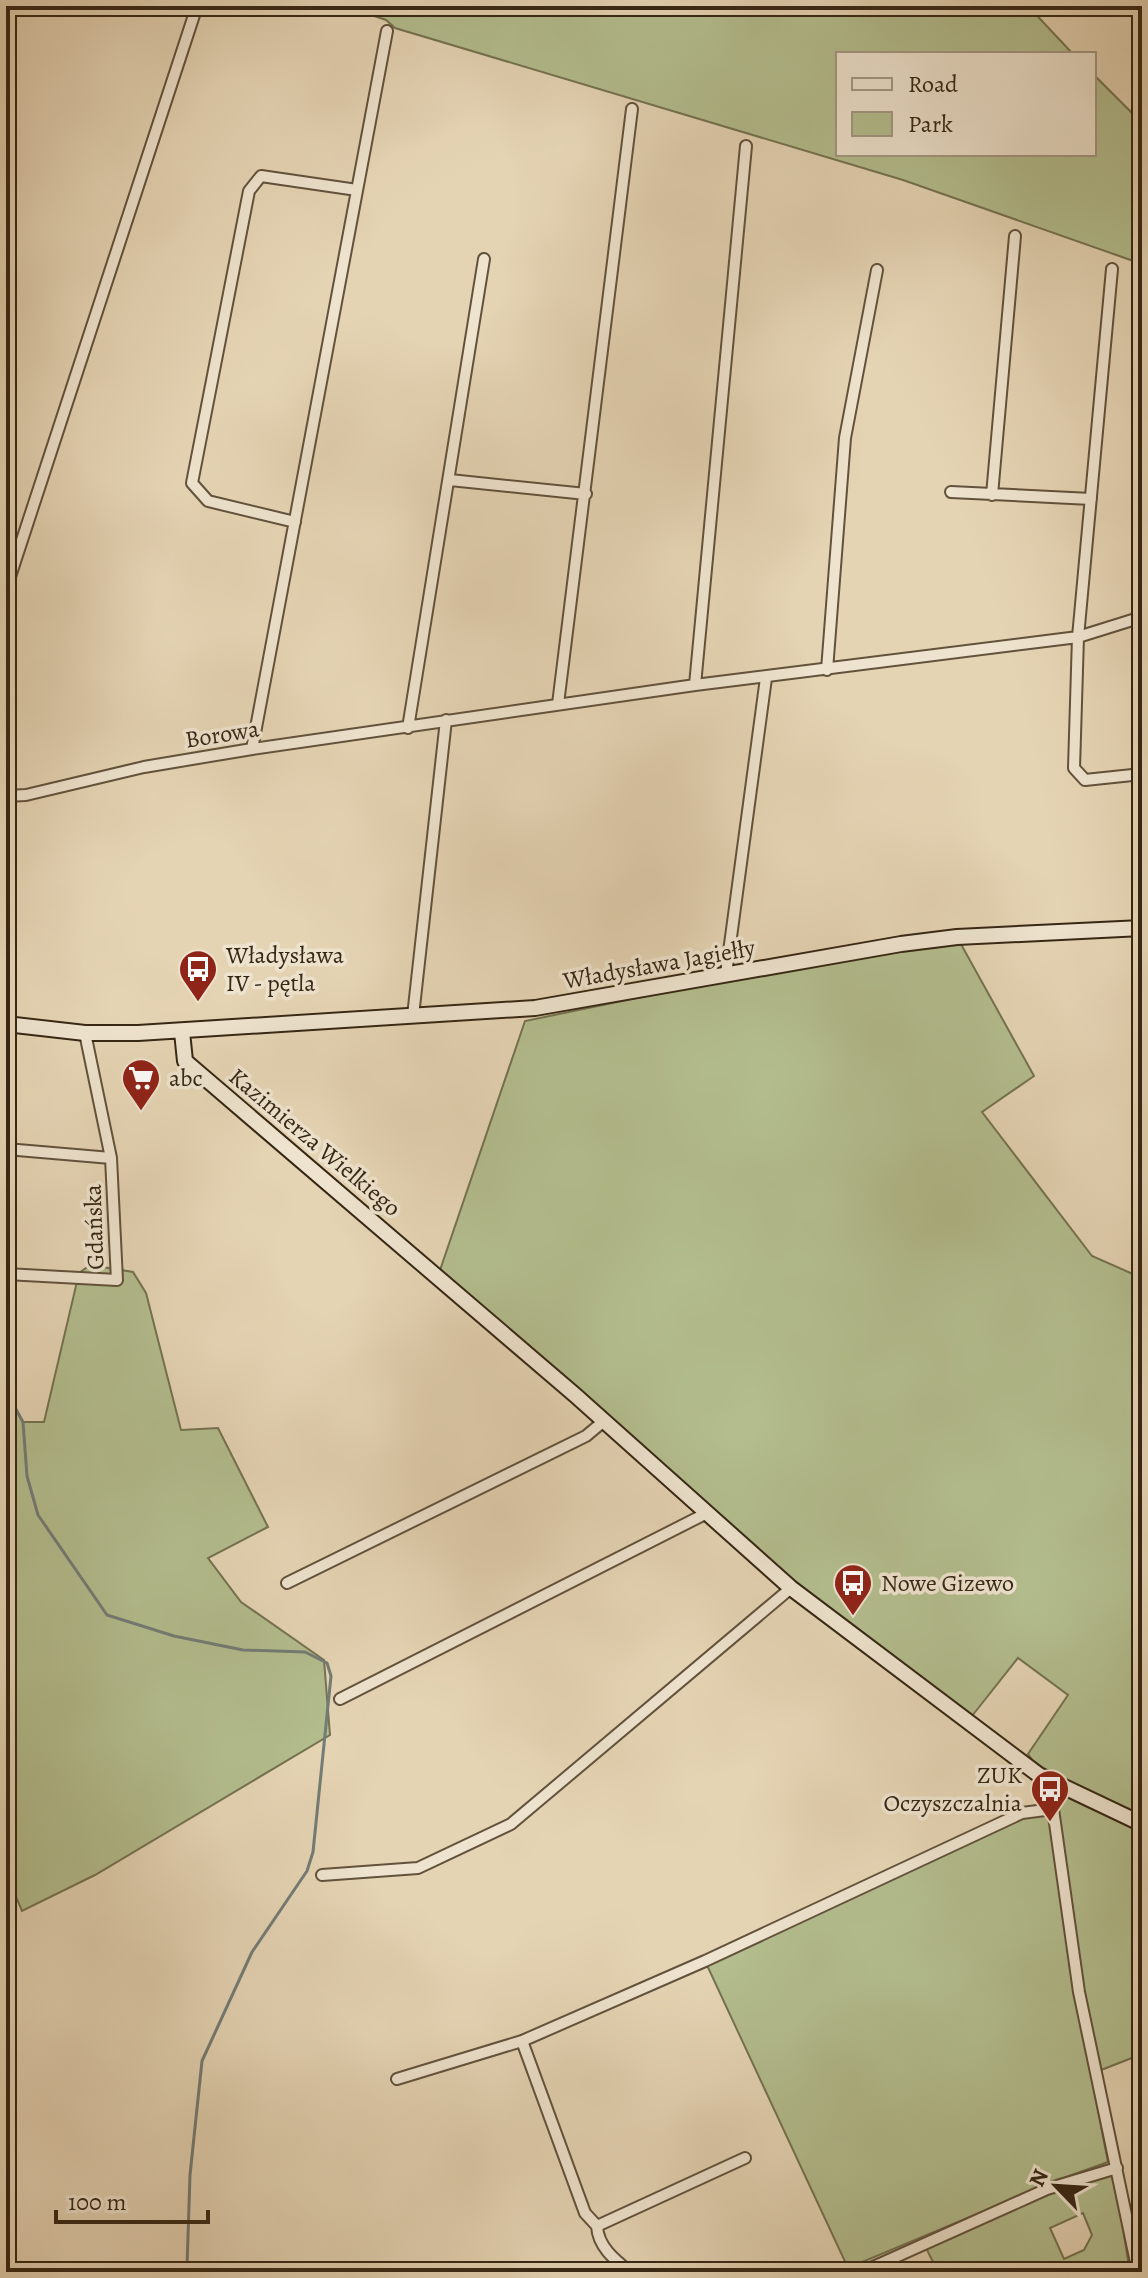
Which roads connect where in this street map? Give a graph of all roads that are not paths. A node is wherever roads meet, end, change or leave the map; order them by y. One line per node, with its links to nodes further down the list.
1 (197, 6): 16 (street)
2 (387, 31): 5 (street)
3 (632, 109): 12 (street)
4 (746, 146): 21 (street)
5 (357, 190): 15 (street); 15 (street)
6 (1015, 236): 13 (street)
7 (484, 259): 10 (street)
8 (1112, 269): 14 (street)
9 (877, 270): 19 (street)
10 (450, 480): 12 (street); 24 (street)
11 (951, 492): 13 (street)
12 (586, 494): 22 (street)
13 (992, 495): 14 (street)
14 (1091, 499): 18 (street)
15 (295, 522): 25 (street)
16 (6, 589)
17 (1142, 617): 18 (street, Borowa)
18 (1078, 637): 19 (street, Borowa); 26 (street)
19 (827, 670): 20 (street, Borowa)
20 (766, 678): 21 (street, Borowa); 29 (street)
21 (695, 685): 22 (street, Borowa)
22 (558, 704): 23 (street, Borowa)
23 (446, 720): 24 (street, Borowa); 30 (street)
24 (408, 728): 25 (street, Borowa)
25 (252, 749): 27 (street, Borowa)
26 (1142, 774)
27 (6, 796)
28 (1142, 928): 29 (street, Władysława Jagiełły)
29 (726, 974): 30 (street, Władysława Jagiełły)
30 (413, 1016): 32 (street, Władysława Jagiełły)
31 (6, 1024): 33 (street, Władysława Jagiełły)
32 (182, 1032): 33 (street, Władysława Jagiełły); 37 (street, Kazimierza Wielkiego)
33 (85, 1033): 35 (street)
34 (6, 1149): 35 (street)
35 (111, 1158): 36 (street, Gdańska)
36 (6, 1274)
37 (604, 1421): 38 (street, Kazimierza Wielkiego); 39 (street)
38 (705, 1514): 40 (street, Kazimierza Wielkiego); 41 (street)
39 (287, 1583)
40 (791, 1588): 42 (street, Kazimierza Wielkiego); 45 (street)
41 (340, 1699)
42 (1039, 1775): 43 (street); 44 (street, Kazimierza Wielkiego)
43 (1053, 1809): 46 (street); 49 (street)
44 (1142, 1824)
45 (322, 1875)
46 (522, 2041): 47 (street); 50 (street)
47 (397, 2079)
48 (745, 2158): 50 (street)
49 (1117, 2168): 52 (street); 53 (street)
50 (597, 2226): 51 (street)
51 (630, 2272)
52 (862, 2272)
53 (1139, 2272)

